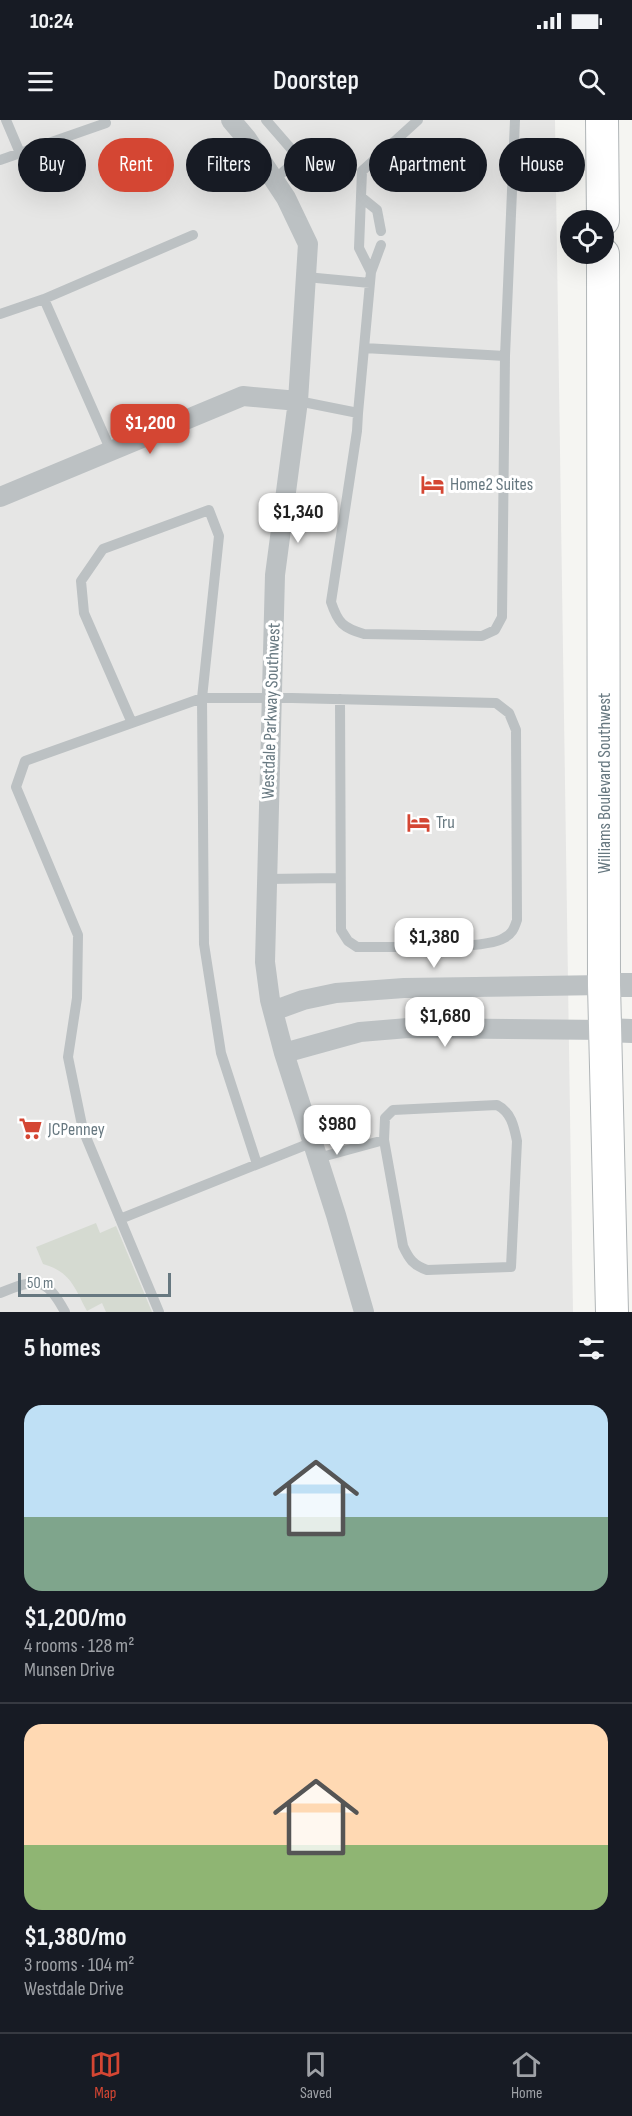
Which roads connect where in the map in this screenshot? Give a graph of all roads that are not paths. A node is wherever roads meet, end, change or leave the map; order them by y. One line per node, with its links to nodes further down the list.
1 (6, 120): 11 (lane)
2 (80, 120): 9 (lane)
3 (231, 120): 14 (street, Westdale Parkway Southwest)
4 (266, 120): 14 (lane)
5 (418, 120): 15 (lane)
6 (515, 120): 26 (lane)
7 (602, 120): 16 (main road)
8 (106, 123): 9 (lane)
9 (85, 131): 10 (lane)
10 (64, 138)
11 (18, 148)
12 (18, 154): 13 (lane)
13 (0, 160)
14 (274, 180): 21 (street, Westdale Parkway Southwest)
15 (361, 197): 17 (lane); 22 (lane)
16 (603, 210)
17 (381, 231)
18 (193, 235): 23 (lane)
19 (381, 245): 22 (lane)
20 (603, 264): 37 (main road, Williams Boulevard Southwest)
21 (306, 277): 22 (lane); 27 (street, Westdale Parkway Southwest)
22 (370, 277): 25 (lane)
23 (44, 299): 24 (lane); 29 (lane)
24 (0, 314)
25 (364, 348): 26 (lane); 28 (lane)
26 (505, 356): 28 (lane)
27 (298, 400): 28 (lane); 29 (street); 32 (street, Westdale Parkway Southwest)
28 (358, 413)
29 (111, 451): 30 (street)
30 (0, 497)
31 (202, 698): 32 (lane); 34 (lane); 34 (lane); 43 (lane)
32 (271, 698): 33 (lane); 36 (street, Westdale Parkway Southwest)
33 (340, 699): 35 (lane); 35 (lane)
34 (132, 723): 44 (lane)
35 (340, 878): 36 (lane)
36 (267, 879): 38 (street, Westdale Parkway Southwest)
37 (618, 985): 38 (street); 39 (main road, Williams Boulevard Southwest)
38 (273, 1011): 40 (street, Westdale Parkway Southwest)
39 (618, 1031): 40 (street); 49 (main road, Williams Boulevard Southwest)
40 (284, 1053): 42 (street, Westdale Parkway Southwest)
41 (384, 1140): 41 (lane); 42 (lane)
42 (315, 1150): 43 (lane); 48 (street, Westdale Parkway Southwest)
43 (257, 1164): 44 (lane)
44 (120, 1219): 47 (lane)
45 (0, 1293): 46 (lane)
46 (65, 1312)
47 (159, 1312)
48 (364, 1312)
49 (612, 1312)

